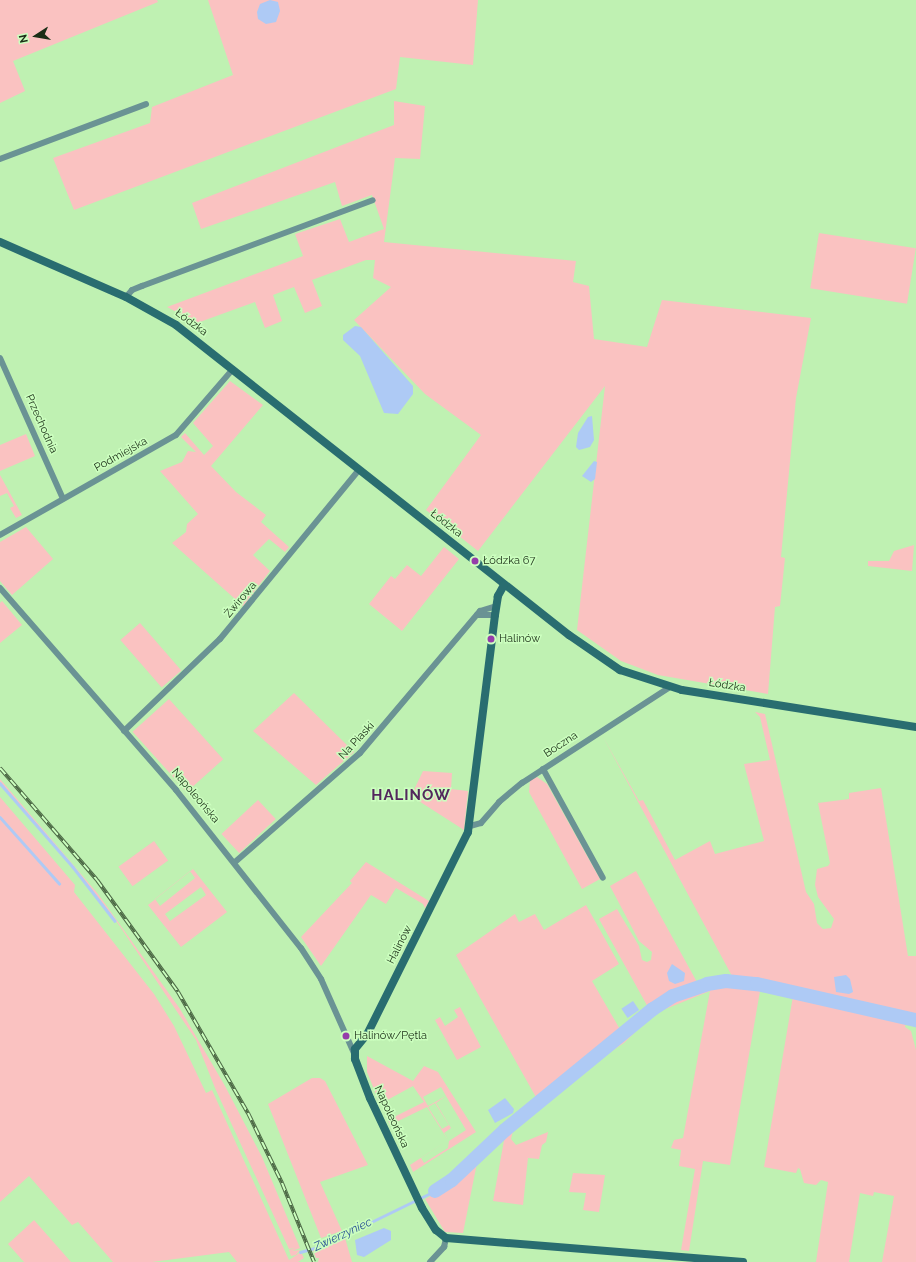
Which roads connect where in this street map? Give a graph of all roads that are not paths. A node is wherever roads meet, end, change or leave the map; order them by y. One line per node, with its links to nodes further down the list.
1 (146, 104): 2 (street)
2 (0, 159)
3 (373, 200): 5 (street)
4 (0, 242): 5 (main road, Łódzka)
5 (126, 297): 7 (main road, Łódzka)
6 (0, 358): 9 (street, Przechodnia)
7 (233, 369): 8 (main road, Łódzka); 9 (street, Podmiejska)
8 (359, 470): 11 (main road, Łódzka); 18 (street, Żwirowa)
9 (63, 499): 10 (street, Podmiejska)
10 (0, 535)
11 (504, 585): 13 (main road, Halinów); 16 (main road, Łódzka)
12 (0, 588): 18 (street, Napoleońska)
13 (496, 606): 14 (main road, Halinów); 15 (street, Na Piaski)
14 (495, 615): 15 (street); 20 (main road, Halinów)
15 (476, 616): 21 (street, Na Piaski)
16 (670, 687): 17 (main road, Łódzka); 19 (street, Boczna)
17 (916, 727)
18 (124, 731): 21 (street, Napoleońska)
19 (543, 770): 20 (street, Boczna); 22 (street)
20 (470, 826): 24 (main road, Halinów)
21 (235, 862): 23 (street, Napoleońska)
22 (602, 878)
23 (346, 1036): 24 (street); 25 (street, Napoleońska)
24 (359, 1043): 25 (main road, Halinów)
25 (354, 1053): 26 (main road, Napoleońska)
26 (446, 1238): 27 (street); 28 (main road)
27 (430, 1262)
28 (743, 1262)

